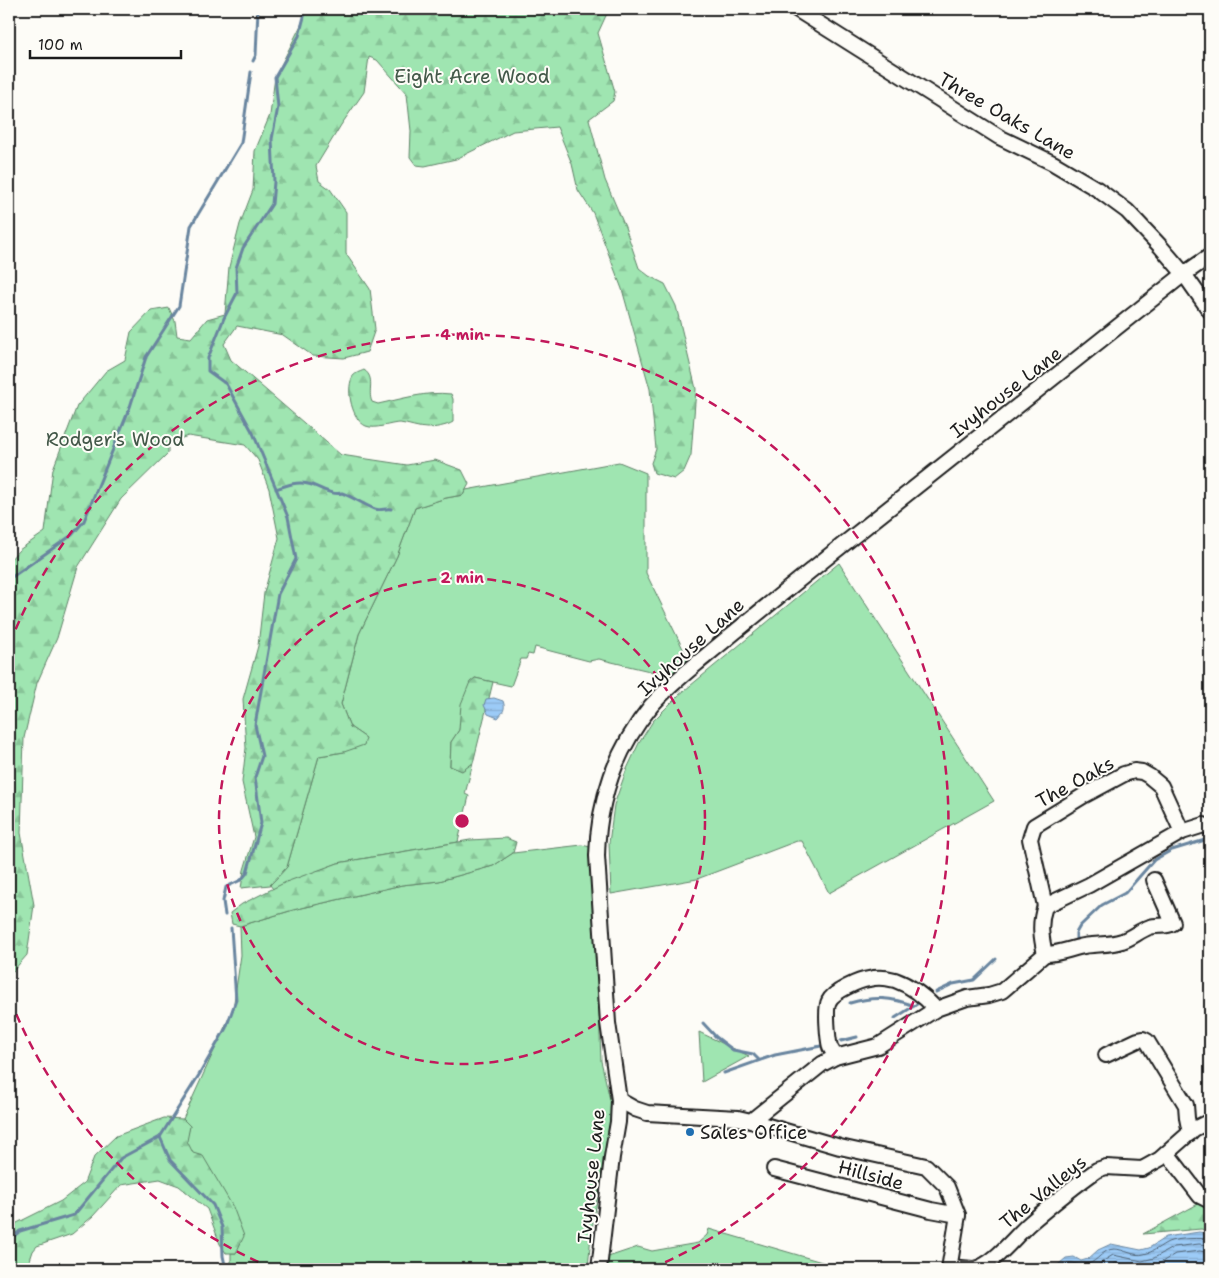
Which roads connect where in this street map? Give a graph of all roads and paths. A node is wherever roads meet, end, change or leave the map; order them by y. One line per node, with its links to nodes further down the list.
1 (796, 9): 3 (street, Three Oaks Lane)
2 (1210, 256): 3 (street, Ivyhouse Lane)
3 (1184, 274): 4 (street, Three Oaks Lane); 13 (street, Ivyhouse Lane)
4 (1210, 311)
5 (1210, 828): 6 (street)
6 (1182, 832): 8 (street); 8 (street, The Oaks)
7 (1154, 880): 9 (street)
8 (1045, 906): 9 (street)
9 (1045, 954): 10 (street)
10 (936, 1009): 12 (street); 12 (street)
11 (1106, 1055): 18 (street)
12 (836, 1057): 15 (street)
13 (619, 1100): 14 (street); 17 (street, Ivyhouse Lane)
14 (647, 1113): 15 (street); 17 (street)
15 (751, 1121): 22 (street)
16 (1210, 1121): 18 (street, The Valleys)
17 (618, 1122): 24 (street, Ivyhouse Lane)
18 (1190, 1133): 19 (street, The Valleys)
19 (1167, 1153): 21 (street); 25 (street, The Valleys)
20 (774, 1169): 22 (street, Hillside)
21 (1210, 1201)
22 (958, 1215): 23 (street)
23 (949, 1268): 25 (street, The Valleys)
24 (600, 1269)
25 (973, 1269)

